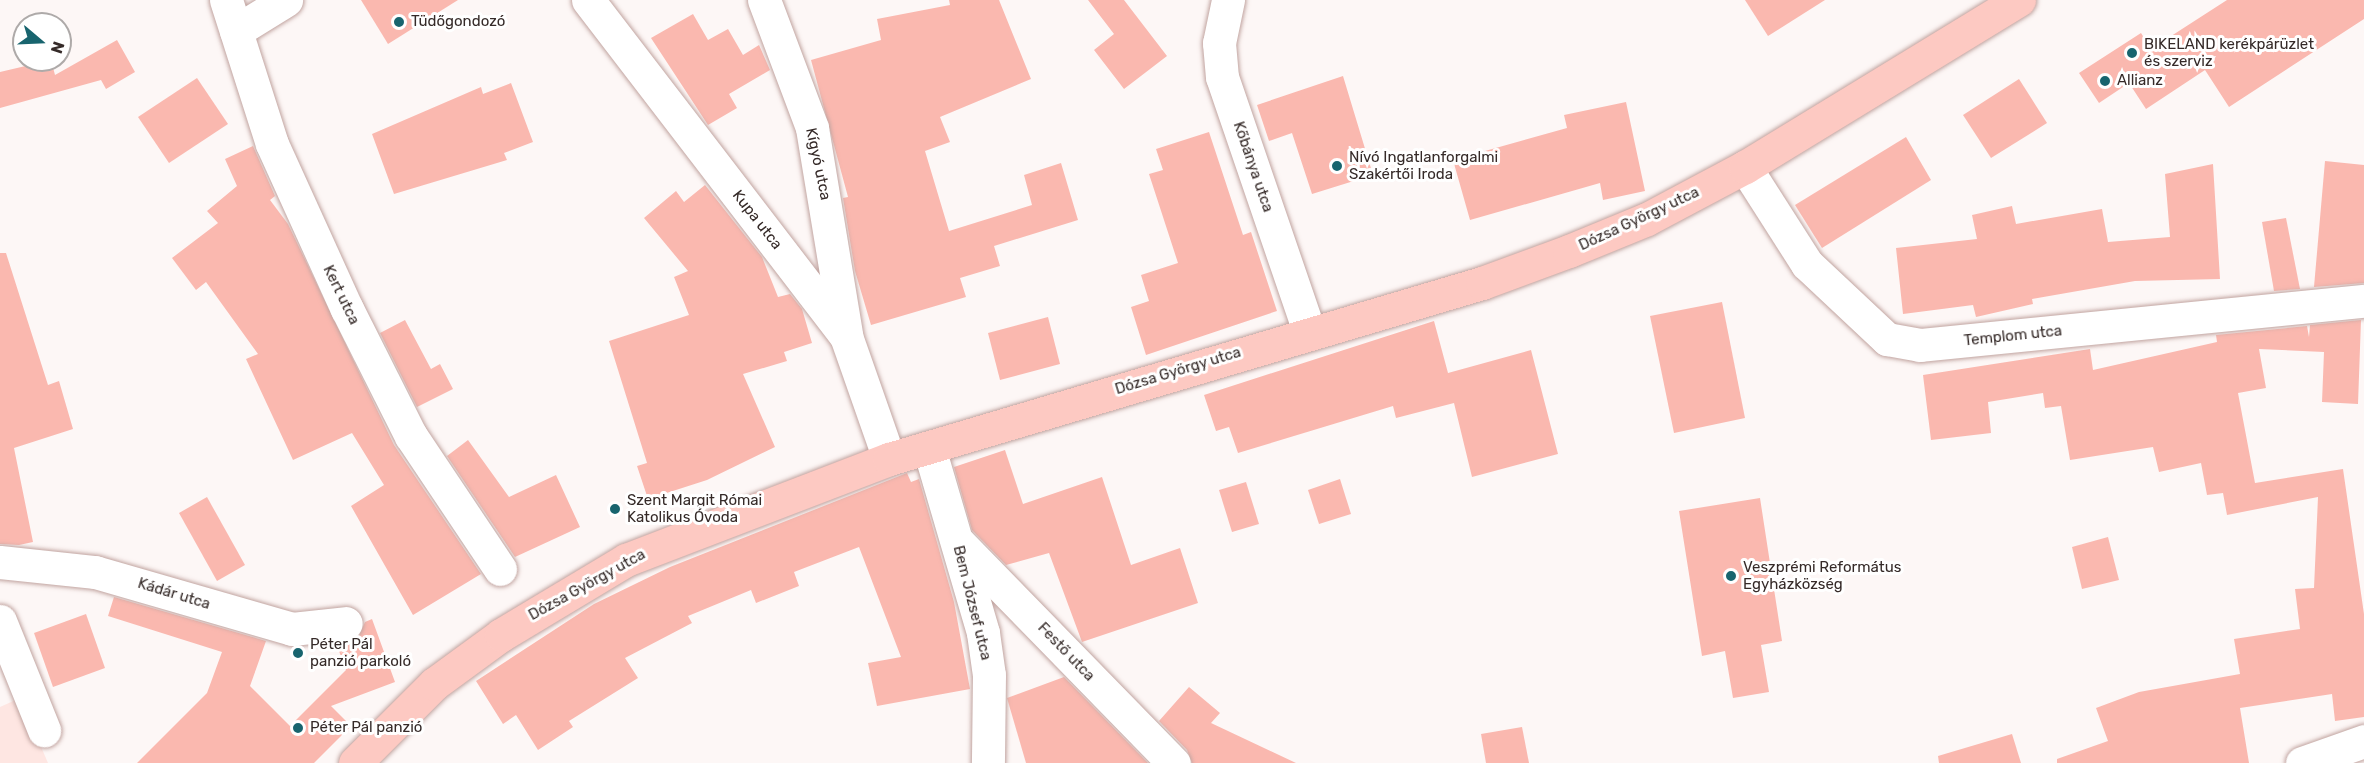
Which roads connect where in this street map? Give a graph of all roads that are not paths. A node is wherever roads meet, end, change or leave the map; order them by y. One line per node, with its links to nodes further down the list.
1 (226, 0): 7 (street, Kert utca)
2 (286, 0): 7 (street)
3 (588, 0): 11 (street, Kupa utca)
4 (764, 0): 11 (street, Kígyó utca)
5 (1228, 0): 10 (street, Kőbánya utca)
6 (2019, 0): 8 (main road, Dózsa György utca)
7 (236, 31): 16 (street, Kert utca)
8 (1745, 167): 9 (street, Templom utca); 10 (main road, Dózsa György utca)
9 (2364, 301)
10 (1309, 332): 12 (main road, Dózsa György utca)
11 (846, 336): 13 (street, Kupa utca)
12 (929, 447): 13 (main road, Dózsa György utca); 14 (street, Bem József utca)
13 (889, 459): 21 (main road, Dózsa György utca)
14 (957, 541): 22 (street, Bem József utca); 23 (street, Festő utca)
15 (0, 562): 18 (street, Kádár utca)
16 (500, 569)
17 (0, 621): 19 (street)
18 (346, 623)
19 (44, 730)
20 (2364, 741): 24 (street)
21 (355, 763)
22 (988, 763)
23 (1174, 763)
24 (2302, 763)

